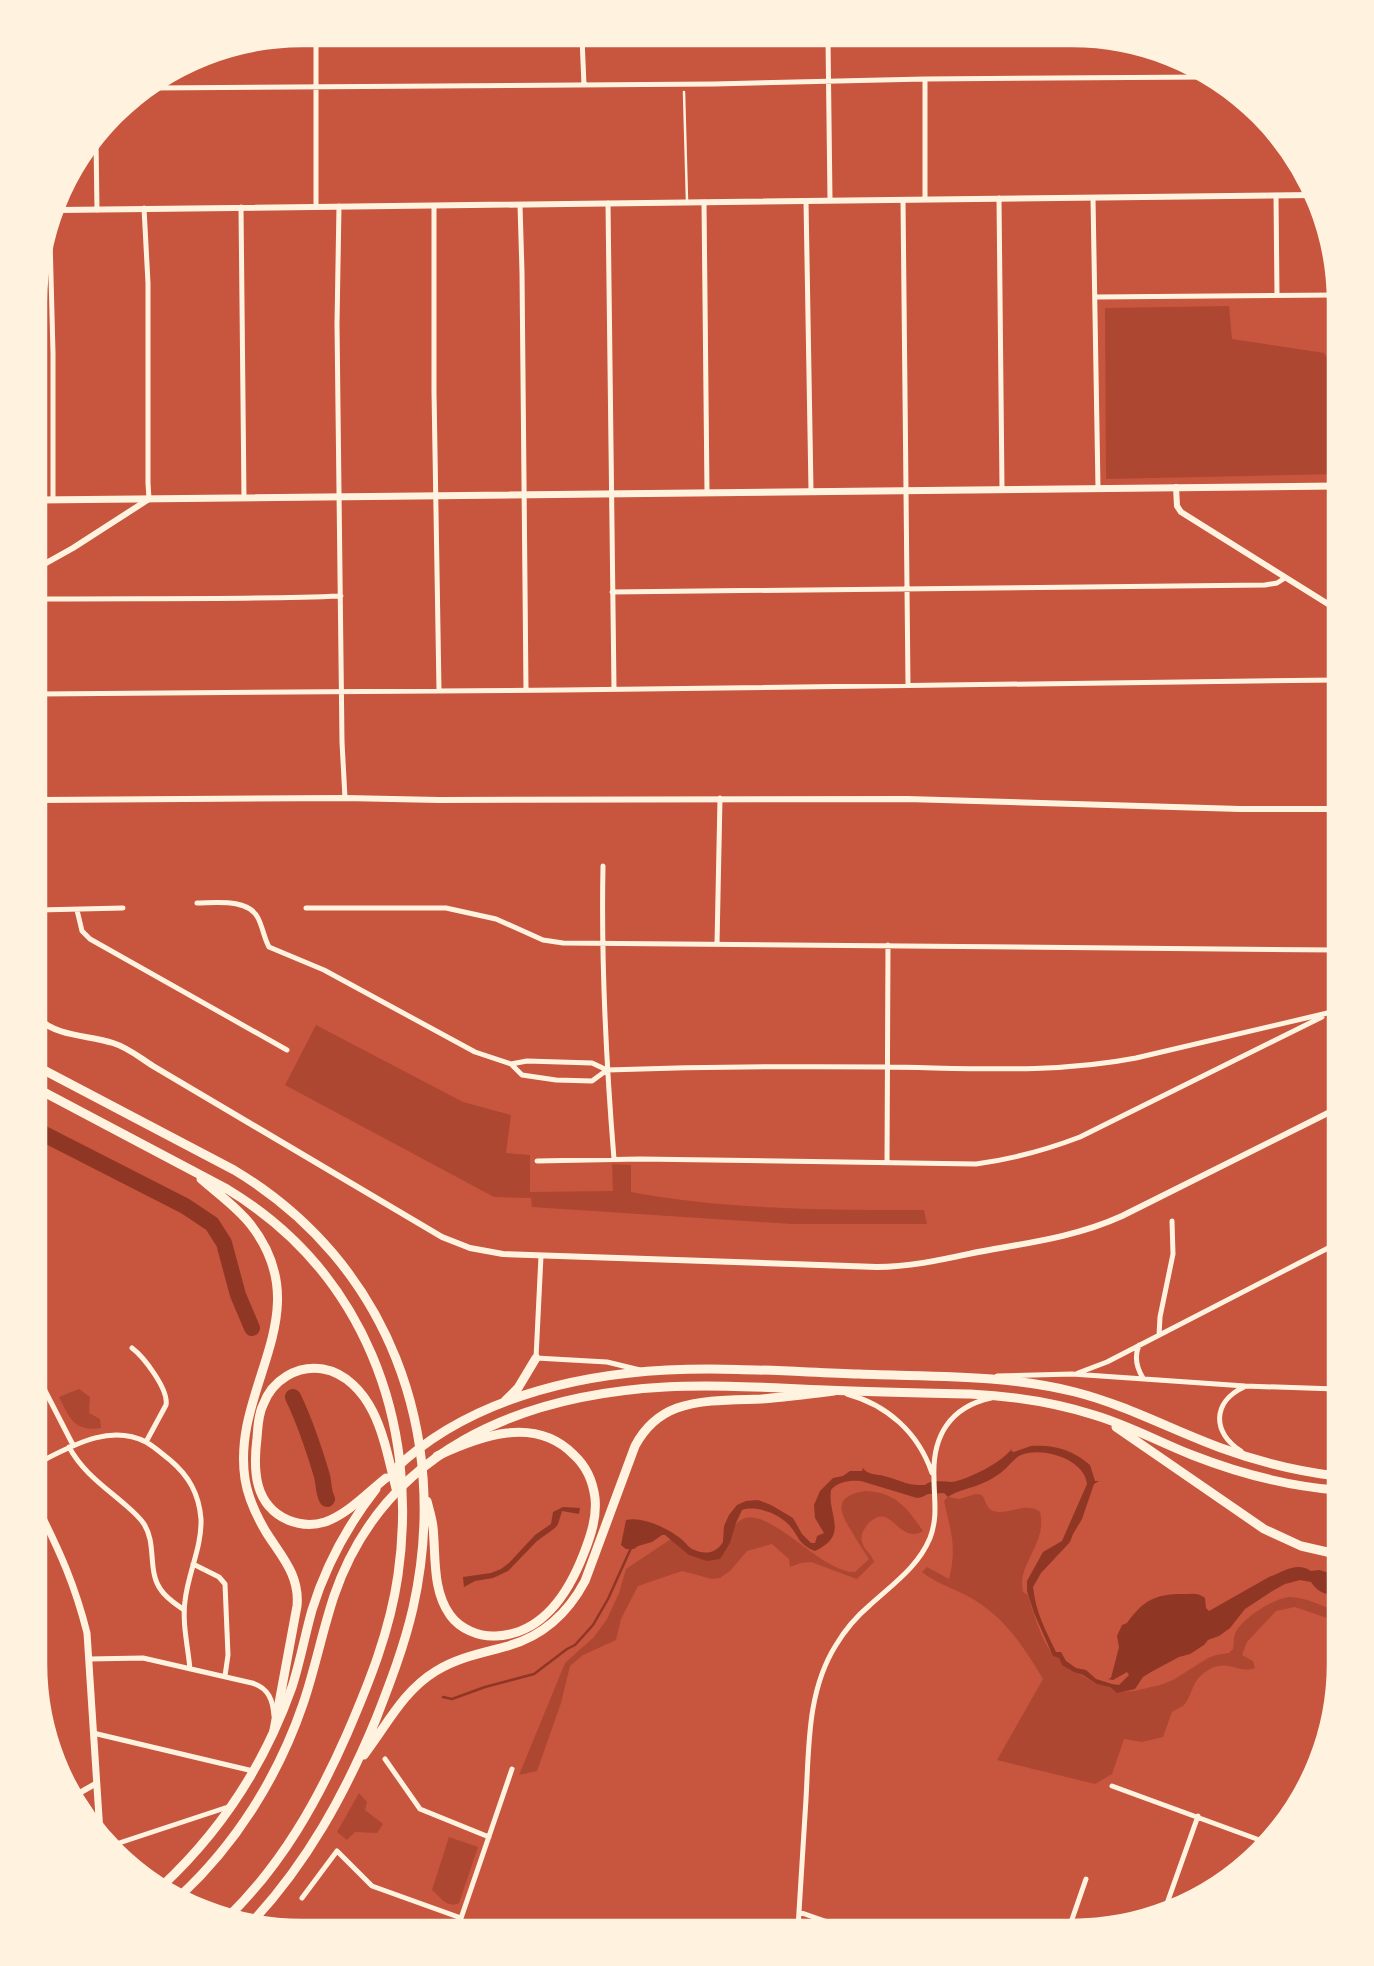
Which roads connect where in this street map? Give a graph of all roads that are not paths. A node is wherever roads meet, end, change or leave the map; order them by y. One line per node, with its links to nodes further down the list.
1 (316, 46): 9 (street)
2 (582, 46): 7 (street)
3 (828, 46): 6 (street)
4 (1193, 77): 5 (street)
5 (926, 79): 6 (street); 16 (street)
6 (828, 81): 7 (street); 17 (street)
7 (584, 85): 9 (street)
8 (162, 88): 9 (street)
9 (316, 88): 24 (street)
10 (684, 92): 20 (lane)
11 (96, 151): 30 (street)
12 (1304, 195): 13 (street)
13 (1276, 196): 15 (street); 33 (street)
14 (999, 198): 15 (street); 16 (street); 37 (street)
15 (1094, 198): 34 (street)
16 (924, 199): 18 (street)
17 (830, 200): 18 (street); 19 (street)
18 (903, 200): 40 (street)
19 (806, 201): 21 (street); 39 (street)
20 (687, 202): 21 (street); 22 (street)
21 (704, 202): 41 (street)
22 (608, 203): 23 (street); 42 (street)
23 (520, 205): 26 (street); 43 (street)
24 (316, 206): 25 (street); 27 (street)
25 (338, 206): 26 (street); 45 (street)
26 (434, 206): 44 (street)
27 (241, 207): 28 (street); 46 (street)
28 (144, 208): 30 (street); 47 (street)
29 (64, 210): 30 (street)
30 (97, 210)
31 (50, 256): 49 (street)
32 (1327, 294): 33 (street)
33 (1277, 295): 34 (street)
34 (1096, 297): 38 (street)
35 (1328, 486): 36 (main road)
36 (1176, 487): 38 (main road); 51 (street)
37 (1002, 488): 38 (main road); 40 (main road)
38 (1098, 488)
39 (810, 490): 40 (main road); 41 (main road)
40 (906, 490): 52 (street)
41 (707, 492): 42 (main road)
42 (611, 493): 43 (main road); 53 (street)
43 (524, 494): 44 (main road); 61 (street)
44 (436, 495): 45 (main road); 60 (street)
45 (339, 497): 46 (main road); 54 (street)
46 (244, 498): 47 (main road)
47 (149, 499): 49 (main road); 50 (street)
48 (46, 500): 49 (main road)
49 (53, 500)
50 (46, 563)
51 (1285, 578): 52 (street); 56 (street)
52 (907, 588): 53 (street); 58 (street)
53 (612, 592): 59 (street)
54 (341, 596): 55 (street); 62 (street)
55 (46, 599)
56 (1328, 604)
57 (1328, 680): 58 (street)
58 (908, 685): 59 (street)
59 (614, 688): 61 (street)
60 (439, 690): 61 (street); 62 (street)
61 (526, 690)
62 (342, 692): 63 (street); 64 (street)
63 (46, 694)
64 (345, 798): 65 (street); 66 (street)
65 (720, 798): 67 (street); 75 (street)
66 (46, 800)
67 (1328, 810)
68 (604, 866): 74 (street)
69 (197, 903): 82 (street)
70 (124, 908): 73 (street)
71 (306, 908): 74 (street)
72 (46, 910): 73 (street)
73 (77, 910): 81 (street)
74 (602, 943): 75 (street); 84 (street)
75 (718, 944): 76 (street)
76 (888, 945): 77 (street); 83 (street)
77 (1328, 950)
78 (1328, 1013): 83 (street)
79 (1328, 1015): 90 (street)
80 (46, 1024): 94 (street)
81 (287, 1050)
82 (511, 1064): 84 (street); 84 (street)
83 (888, 1067): 84 (street); 90 (street)
84 (607, 1070): 88 (street)
85 (46, 1071): 118 (highway)
86 (46, 1093): 91 (highway)
87 (1328, 1113): 94 (street)
88 (614, 1159): 89 (street); 90 (street)
89 (537, 1161)
90 (887, 1163)
91 (190, 1169): 120 (highway); 128 (highway)
92 (1172, 1221): 95 (street)
93 (1328, 1248): 95 (street)
94 (541, 1256): 98 (street)
95 (1159, 1335): 96 (street)
96 (1139, 1345): 100 (street); 102 (street)
97 (132, 1348): 110 (street)
98 (536, 1358): 99 (street); 108 (highway)
99 (645, 1372): 101 (highway); 108 (highway)
100 (1072, 1374): 101 (street); 102 (street)
101 (949, 1377): 114 (highway)
102 (1143, 1378): 103 (street)
103 (1245, 1386): 104 (street); 114 (street)
104 (1328, 1389)
105 (834, 1391): 107 (highway); 112 (highway); 117 (street); 131 (highway)
106 (46, 1394): 111 (street)
107 (1001, 1396): 109 (highway); 117 (street)
108 (500, 1404): 116 (highway)
109 (1094, 1415): 119 (highway); 122 (highway)
110 (146, 1442): 111 (street); 123 (street)
111 (71, 1446): 113 (street); 124 (street)
112 (437, 1456): 118 (highway); 145 (highway)
113 (46, 1459)
114 (1257, 1460): 115 (highway)
115 (1328, 1475)
116 (386, 1478): 120 (highway); 128 (highway)
117 (934, 1479): 149 (street)
118 (423, 1488): 131 (highway)
119 (1328, 1489)
120 (402, 1509): 148 (highway)
121 (46, 1524): 125 (main road)
122 (1328, 1552)
123 (193, 1564): 124 (street); 127 (street)
124 (184, 1610): 126 (street)
125 (89, 1659): 126 (street); 129 (main road)
126 (190, 1669): 127 (street)
127 (224, 1676): 128 (street)
128 (274, 1730): 133 (highway)
129 (94, 1733): 133 (street); 134 (main road)
130 (385, 1759): 140 (street)
131 (354, 1769): 150 (highway)
132 (512, 1769): 140 (street)
133 (253, 1771): 137 (highway)
134 (97, 1783): 136 (street); 139 (main road)
135 (1112, 1786): 138 (street)
136 (81, 1792)
137 (233, 1805): 142 (street); 144 (highway)
138 (1198, 1816): 141 (street); 147 (street)
139 (99, 1819)
140 (489, 1837): 151 (street)
141 (1258, 1839)
142 (119, 1843)
143 (1086, 1879): 154 (street)
144 (167, 1881)
145 (187, 1892)
146 (302, 1898): 151 (street)
147 (1168, 1901)
148 (234, 1910)
149 (799, 1912): 152 (street); 153 (street)
150 (258, 1916)
151 (461, 1918)
152 (798, 1920)
153 (822, 1920)
154 (1072, 1920)

